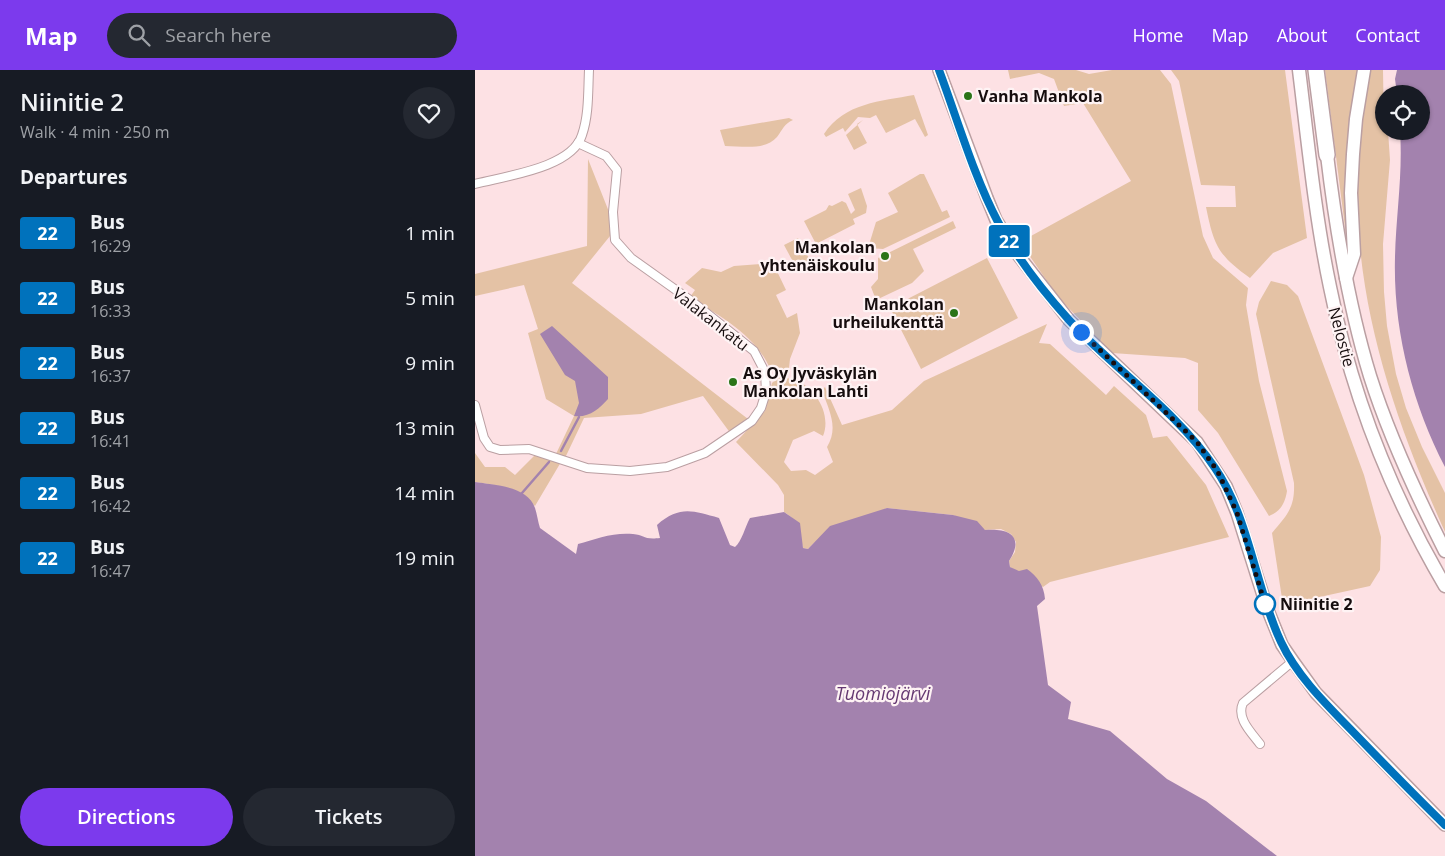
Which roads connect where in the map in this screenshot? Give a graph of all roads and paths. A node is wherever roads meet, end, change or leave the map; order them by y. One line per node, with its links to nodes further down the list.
1 (589, 70): 6 (street)
2 (939, 70): 13 (main road)
3 (1299, 70): 12 (highway, Nelostie)
4 (1316, 70): 7 (highway, Nelostie)
5 (1364, 70): 9 (highway)
6 (578, 143): 8 (street); 10 (street, Valakankatu)
7 (1327, 155): 9 (highway, Nelostie)
8 (475, 184)
9 (1345, 280): 11 (highway, Nelostie)
10 (475, 405)
11 (1445, 551)
12 (1445, 586)
13 (1293, 662): 14 (street); 15 (main road)
14 (1259, 744)
15 (1445, 825)

